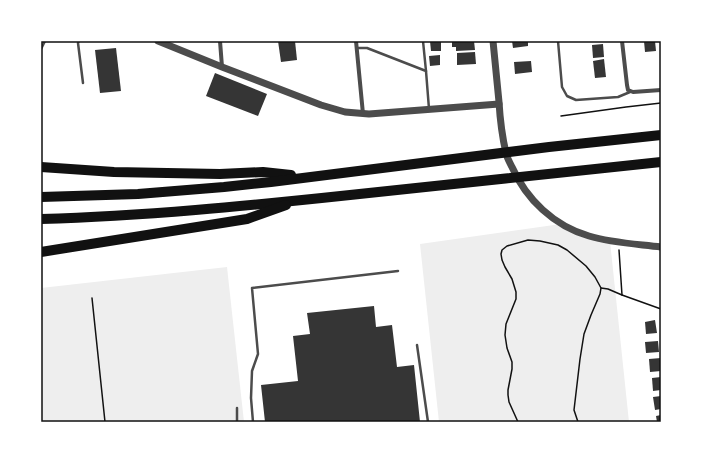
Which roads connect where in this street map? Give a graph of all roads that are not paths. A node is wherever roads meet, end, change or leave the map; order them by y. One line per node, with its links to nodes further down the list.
1 (44, 41): 11 (lane)
2 (79, 41): 14 (lane)
3 (161, 41): 12 (street)
4 (220, 41): 12 (street)
5 (356, 41): 10 (street)
6 (423, 41): 13 (lane)
7 (493, 41): 17 (street)
8 (558, 41): 16 (lane)
9 (622, 41): 16 (street)
10 (357, 48): 13 (lane); 19 (street)
11 (41, 49)
12 (222, 67): 19 (street)
13 (426, 71): 18 (lane)
14 (83, 83)
15 (661, 90): 16 (street)
16 (630, 92)
17 (499, 104): 18 (street); 27 (street)
18 (429, 109): 19 (street)
19 (363, 114)
20 (661, 135): 23 (highway)
21 (661, 162): 25 (highway)
22 (41, 167): 23 (highway)
23 (305, 177): 24 (highway)
24 (41, 197)
25 (302, 200): 26 (highway); 28 (highway)
26 (41, 219)
27 (661, 247)
28 (41, 252)
29 (398, 271): 33 (lane)
30 (417, 345): 34 (lane)
31 (237, 408): 32 (lane)
32 (237, 422)
33 (253, 422)
34 (428, 422)

